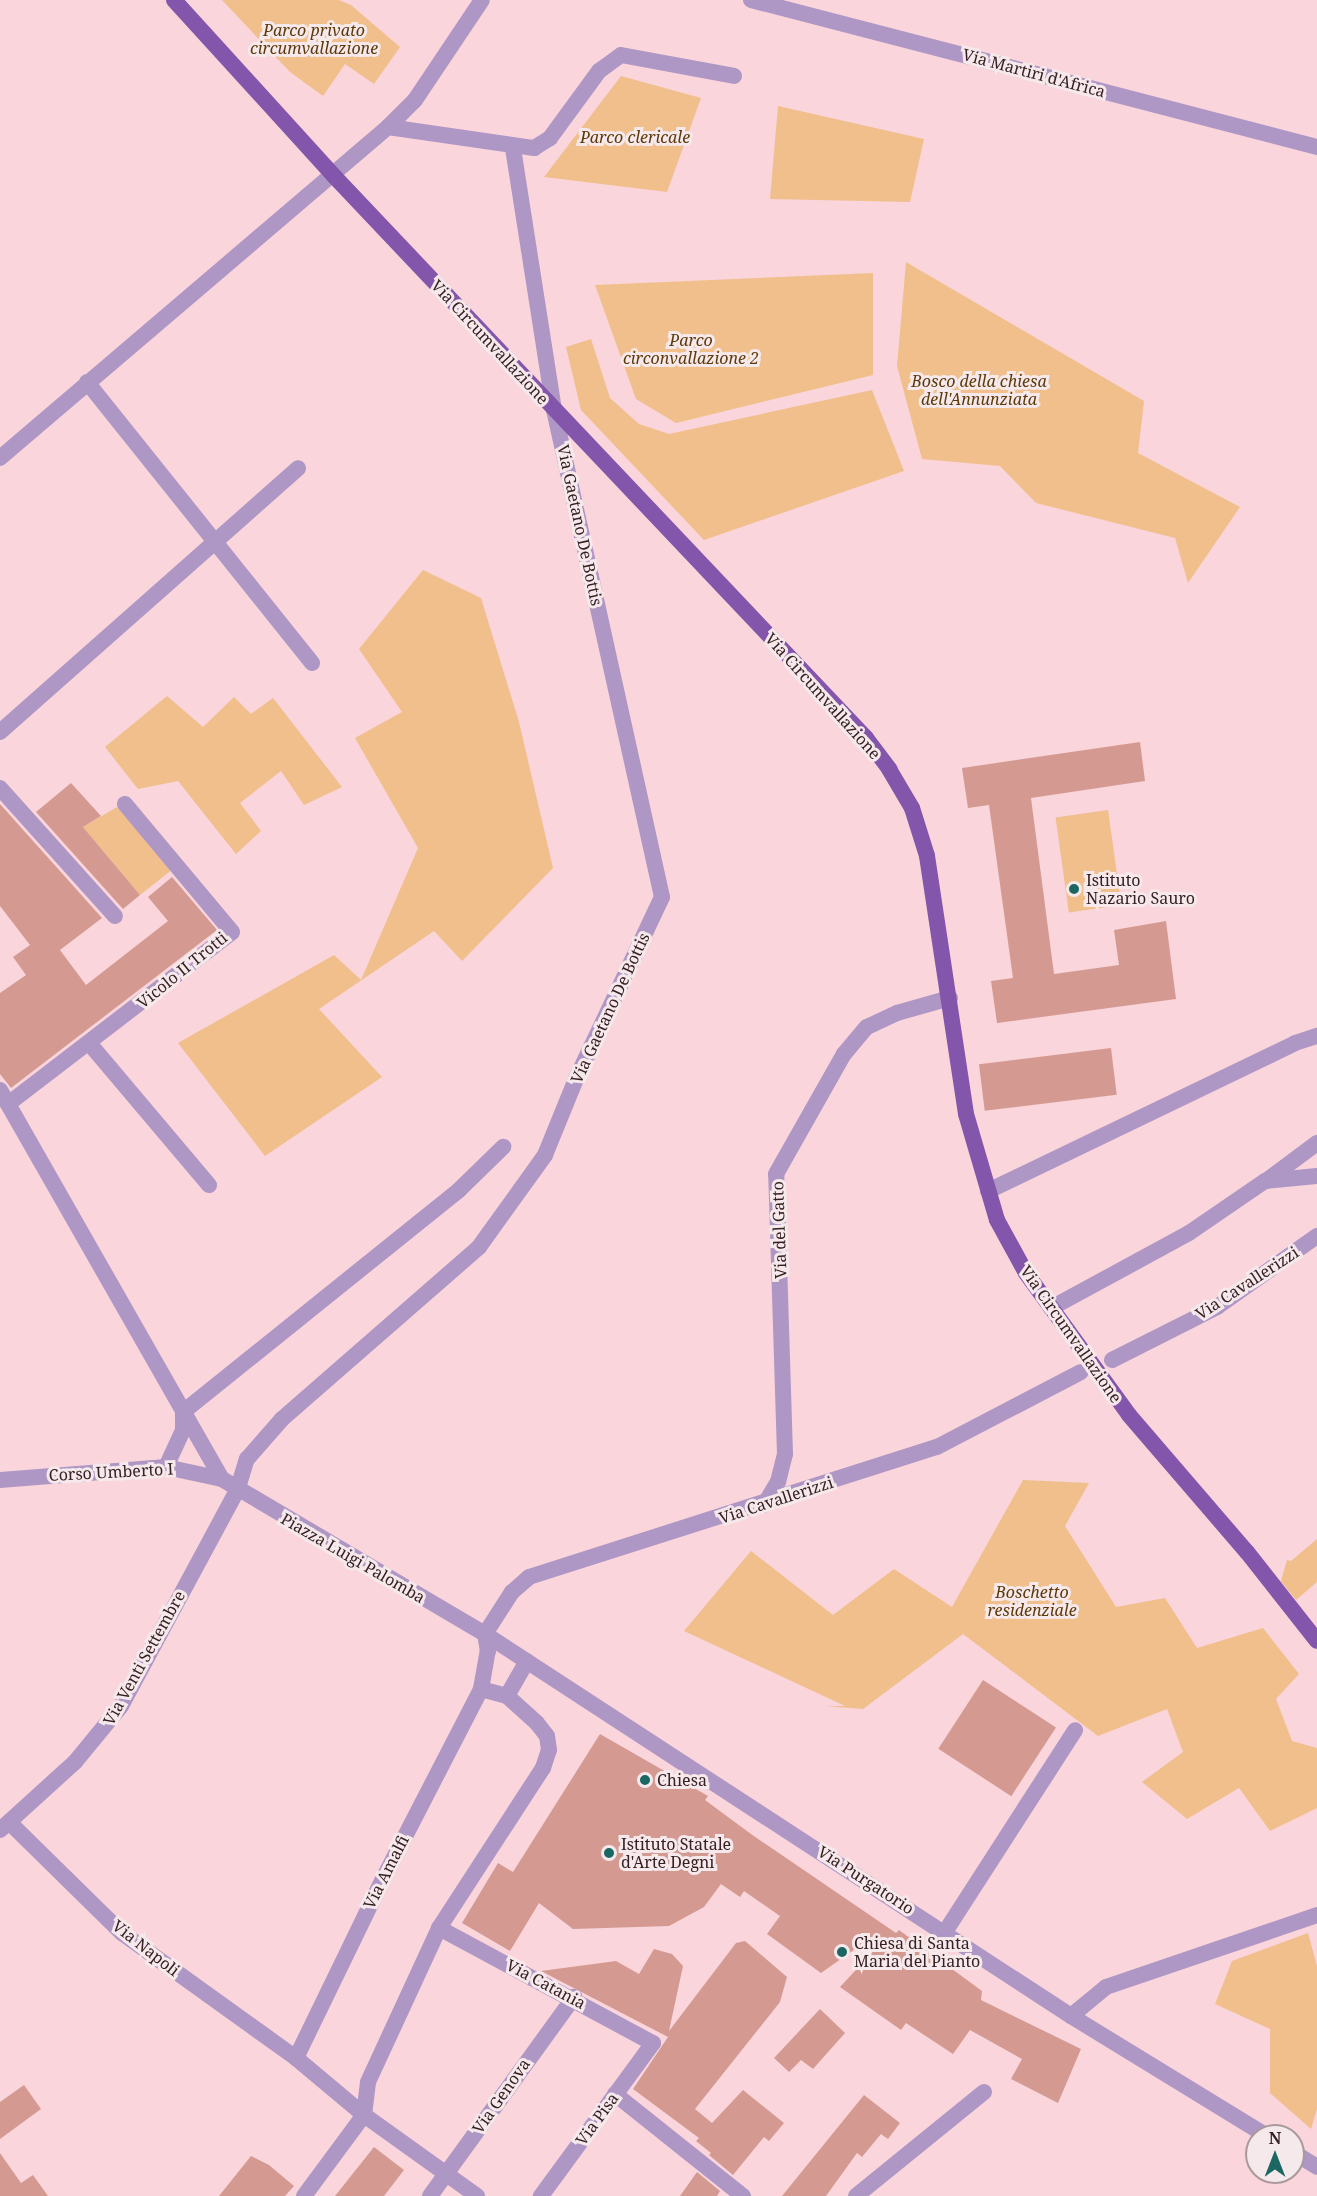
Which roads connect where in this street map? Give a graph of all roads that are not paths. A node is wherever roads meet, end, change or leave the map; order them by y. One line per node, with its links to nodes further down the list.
1 (174, 0): 8 (main road, Via Circumvallazione)
2 (482, 0): 5 (street)
3 (751, 0): 7 (street, Via Martiri d'Africa)
4 (734, 76): 6 (street)
5 (388, 127): 6 (street); 8 (street)
6 (513, 147): 10 (street, Via Gaetano De Bottis)
7 (1317, 147)
8 (334, 176): 9 (street); 10 (main road, Via Circumvallazione)
9 (87, 382): 11 (street); 13 (street)
10 (554, 410): 19 (main road, Via Circumvallazione); 37 (street, Via Gaetano De Bottis)
11 (0, 458)
12 (298, 468): 13 (street)
13 (214, 543): 14 (street); 15 (street)
14 (312, 663)
15 (0, 732)
16 (0, 788): 18 (street)
17 (125, 804): 21 (street, Vicolo II Trotti)
18 (115, 916)
19 (950, 998): 28 (main road, Via Circumvallazione); 38 (street, Via del Gatto)
20 (1317, 1036): 28 (street)
21 (89, 1043): 22 (street, Vicolo II Trotti); 27 (street)
22 (4, 1097): 33 (street)
23 (1317, 1143): 26 (street)
24 (503, 1147): 33 (street)
25 (1317, 1176): 26 (street)
26 (1265, 1181): 30 (street)
27 (209, 1185)
28 (988, 1191): 30 (main road, Via Circumvallazione)
29 (1317, 1236): 31 (street, Via Cavallerizzi)
30 (1051, 1308): 40 (main road, Via Circumvallazione)
31 (1112, 1360)
32 (1081, 1372): 38 (street, Via Cavallerizzi)
33 (183, 1412): 34 (street); 35 (street)
34 (166, 1467): 35 (street, Corso Umberto I); 36 (street, Corso Umberto I)
35 (222, 1479): 37 (street, Piazza Luigi Palomba)
36 (0, 1480)
37 (237, 1491): 39 (street, Piazza Luigi Palomba); 45 (street, Via Venti Settembre)
38 (764, 1505): 39 (street, Via Cavallerizzi)
39 (485, 1634): 41 (street, Via Purgatorio); 42 (street, Via Amalfi)
40 (1317, 1641)
41 (527, 1661): 43 (street); 48 (street, Via Purgatorio)
42 (482, 1689): 43 (street); 52 (street, Via Amalfi)
43 (507, 1696): 47 (street)
44 (1075, 1730): 48 (street)
45 (4, 1826): 52 (street, Via Napoli)
46 (1317, 1915): 50 (street)
47 (438, 1928): 49 (street, Via Catania); 55 (street)
48 (945, 1932): 50 (street, Via Purgatorio)
49 (574, 1997): 51 (street, Via Catania); 57 (street, Via Genova)
50 (1071, 2016): 56 (street, Via Purgatorio)
51 (653, 2043): 54 (street, Via Pisa)
52 (296, 2058): 55 (street, Via Napoli)
53 (984, 2092): 63 (street)
54 (615, 2094): 61 (street, Via Pisa); 62 (street)
55 (364, 2115): 57 (street, Via Napoli); 58 (street)
56 (1247, 2124)
57 (446, 2174): 59 (street, Via Genova); 60 (street, Via Napoli)
58 (304, 2196)
59 (430, 2196)
60 (477, 2196)
61 (541, 2196)
62 (743, 2196)
63 (856, 2196)

